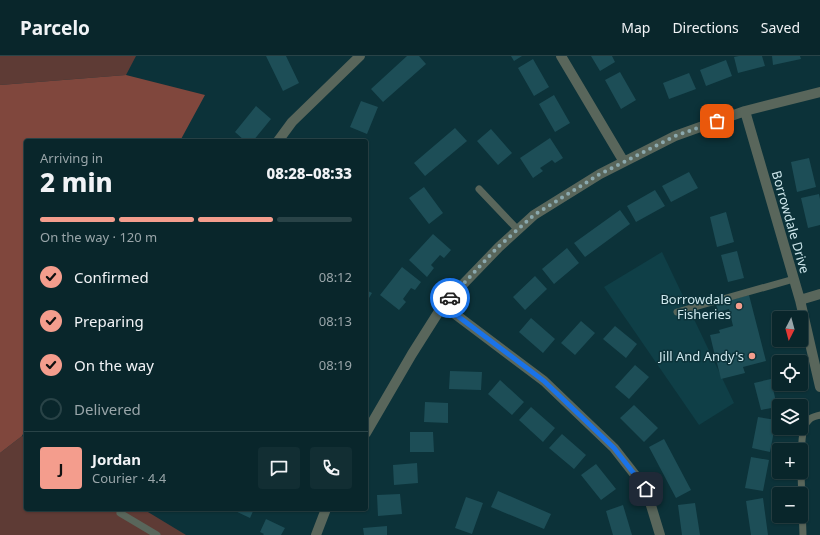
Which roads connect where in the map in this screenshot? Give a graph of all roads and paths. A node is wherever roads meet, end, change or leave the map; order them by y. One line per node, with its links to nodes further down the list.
1 (360, 56): 5 (street)
2 (561, 56): 6 (street)
3 (820, 92): 4 (street)
4 (745, 111): 6 (street); 9 (street, Borrowdale Drive)
5 (279, 139)
6 (624, 162): 8 (street)
7 (479, 190): 8 (lane)
8 (518, 230): 12 (street)
9 (794, 278): 11 (street, Borrowdale Drive); 13 (lane)
10 (820, 294): 11 (street)
11 (800, 300): 14 (street, Borrowdale Drive)
12 (443, 305): 16 (street); 23 (street)
13 (677, 312)
14 (820, 387)
15 (820, 414): 17 (lane)
16 (368, 430)
17 (802, 443)
18 (801, 479): 24 (lane)
19 (325, 511): 22 (street)
20 (120, 513): 21 (lane)
21 (157, 535)
22 (316, 535)
23 (660, 535)
24 (803, 535)

